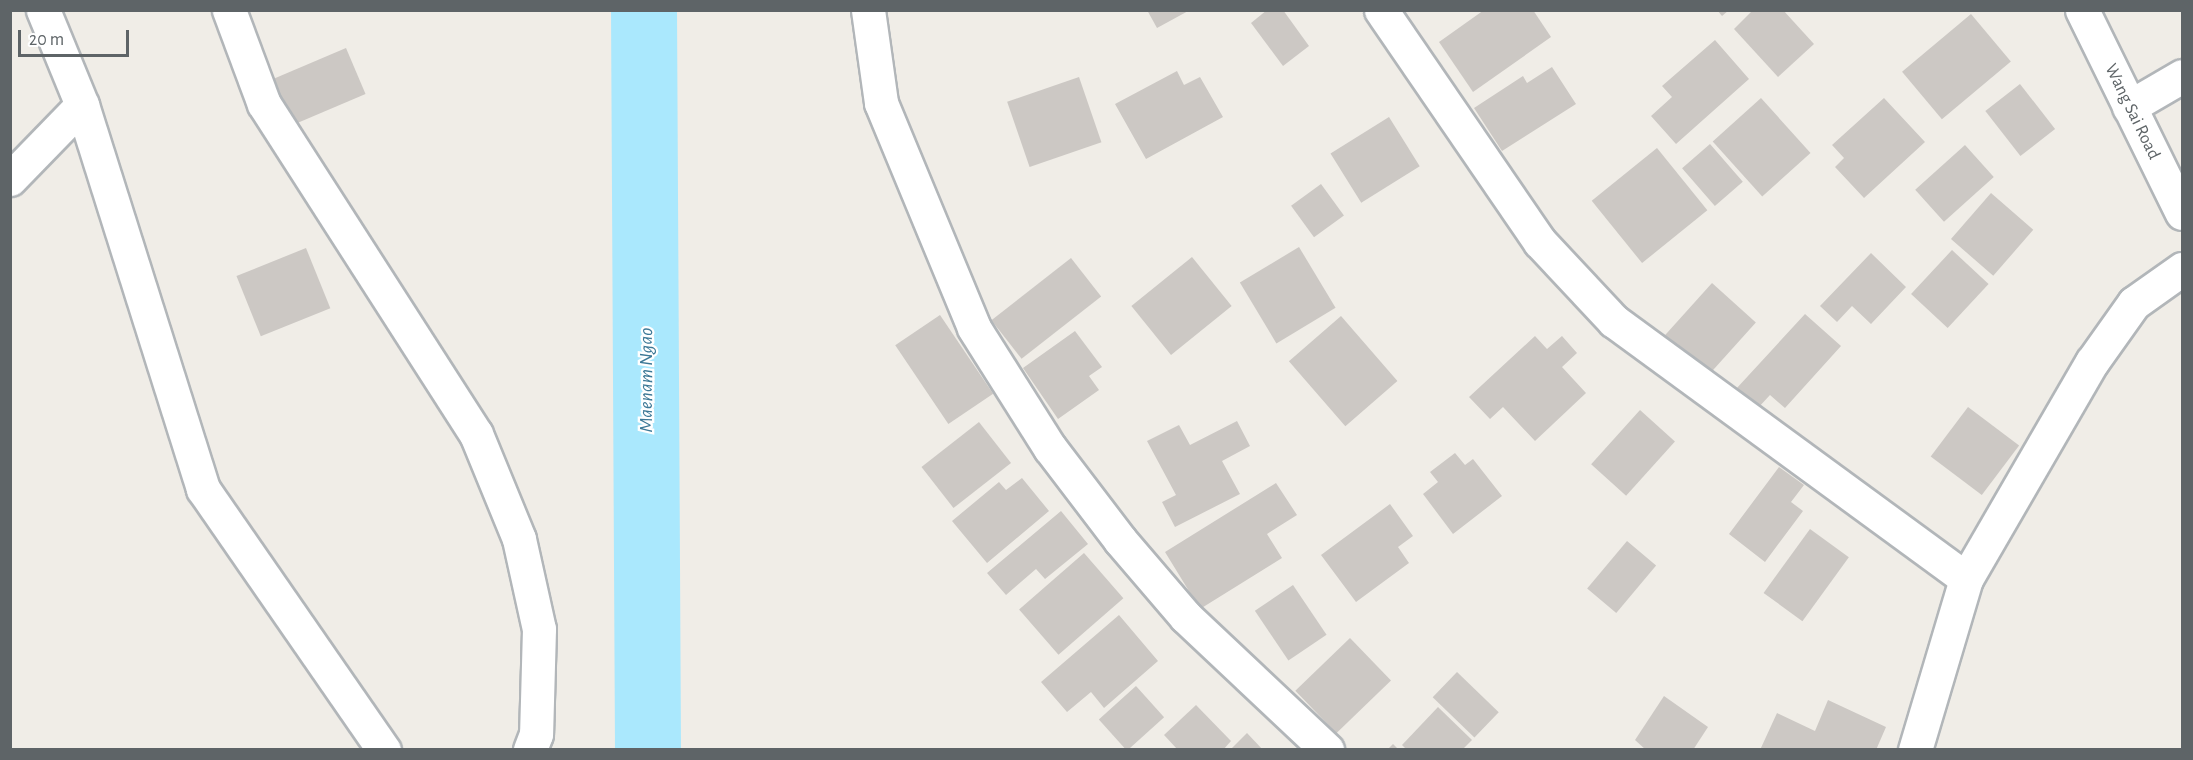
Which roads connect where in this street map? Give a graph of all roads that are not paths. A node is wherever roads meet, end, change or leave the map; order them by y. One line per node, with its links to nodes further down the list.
1 (43, 10): 7 (street)
2 (229, 10): 14 (street)
3 (868, 10): 15 (street)
4 (1381, 10): 12 (street)
5 (2082, 10): 8 (street, Wang Sai Road)
6 (2182, 76): 8 (street)
7 (82, 105): 9 (street); 13 (street)
8 (2129, 107): 10 (street, Wang Sai Road)
9 (10, 179)
10 (2182, 213)
11 (2182, 269): 12 (street)
12 (1966, 579): 16 (street)
13 (384, 750)
14 (530, 750)
15 (1328, 750)
16 (1915, 750)

